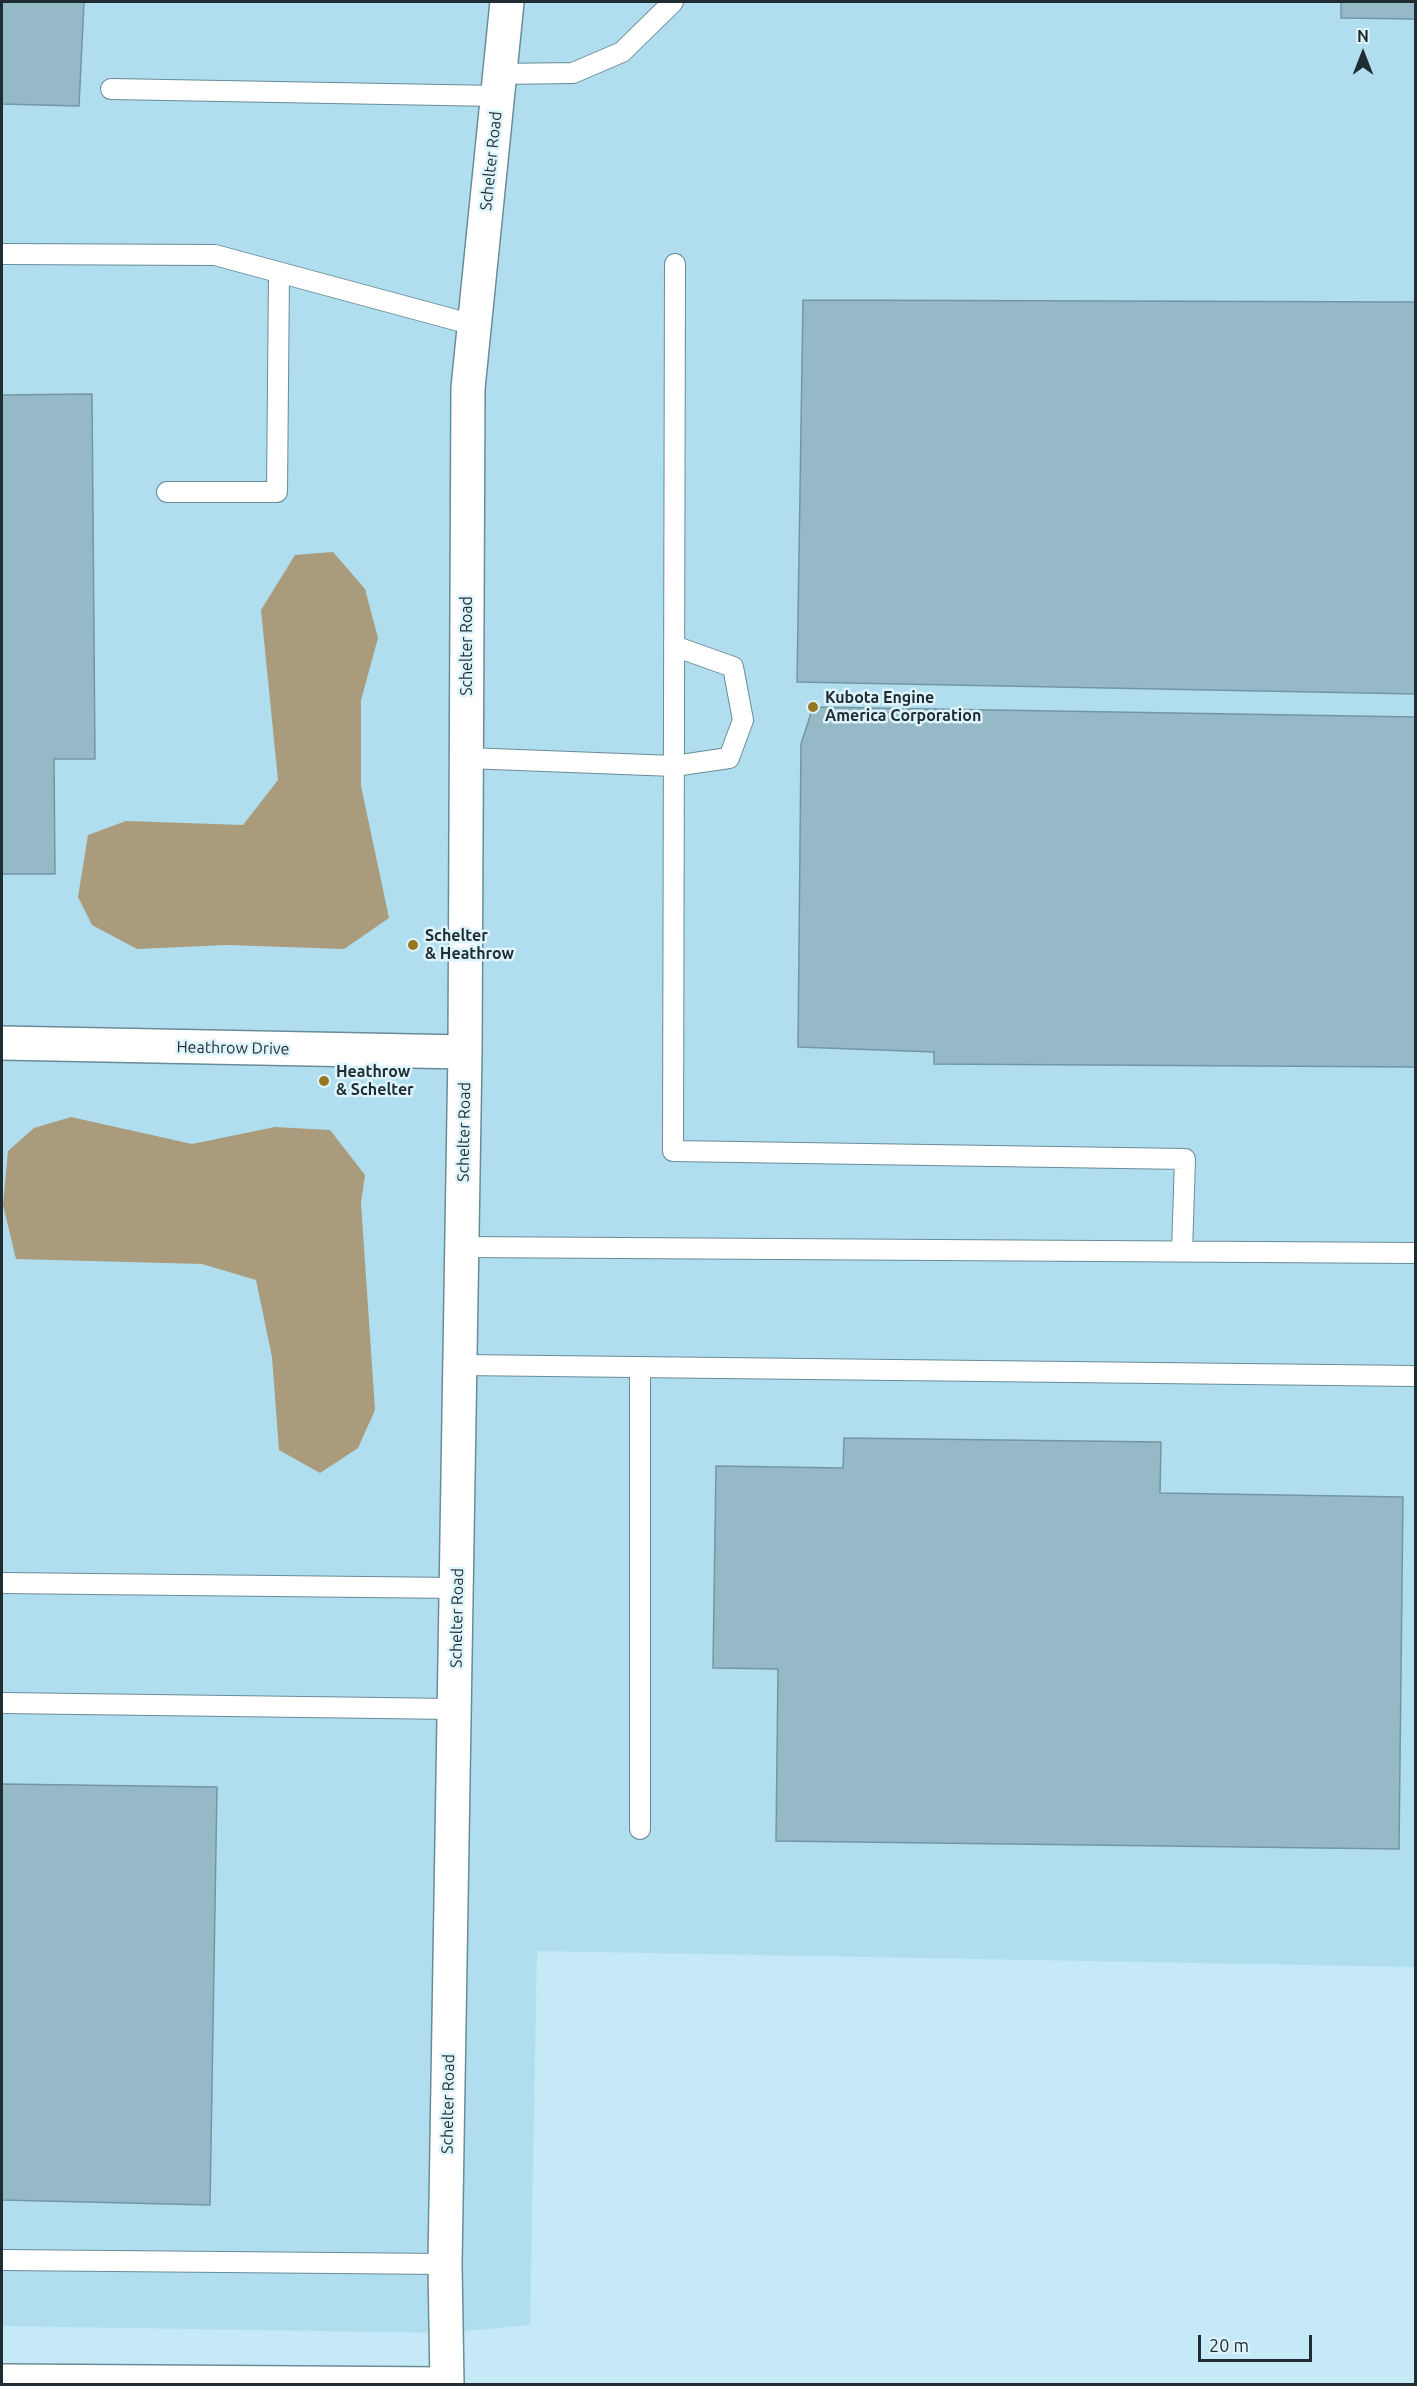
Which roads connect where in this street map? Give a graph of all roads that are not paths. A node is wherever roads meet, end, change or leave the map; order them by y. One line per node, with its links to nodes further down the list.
1 (507, 2): 3 (street, Schelter Road)
2 (673, 2): 3 (lane)
3 (498, 85): 4 (lane); 8 (street, Schelter Road)
4 (111, 89)
5 (2, 254): 7 (lane)
6 (675, 264): 10 (lane)
7 (279, 273): 8 (lane); 9 (lane)
8 (474, 325): 11 (street, Schelter Road)
9 (167, 492)
10 (674, 646): 12 (lane); 12 (lane)
11 (467, 758): 12 (lane); 14 (street, Schelter Road)
12 (674, 766): 16 (lane)
13 (2, 1043): 14 (street, Heathrow Drive)
14 (465, 1052): 15 (street, Schelter Road)
15 (462, 1247): 16 (lane); 18 (street, Schelter Road)
16 (1182, 1252): 17 (lane)
17 (1416, 1253)
18 (461, 1365): 19 (lane); 22 (street, Schelter Road)
19 (640, 1367): 20 (lane); 25 (lane)
20 (1416, 1376)
21 (2, 1583): 22 (lane)
22 (457, 1588): 24 (street, Schelter Road)
23 (2, 1703): 24 (lane)
24 (456, 1709): 27 (street, Schelter Road)
25 (640, 1829)
26 (2, 2260): 27 (lane)
27 (445, 2264): 29 (street, Schelter Road)
28 (2, 2380): 29 (street)
29 (447, 2384)

